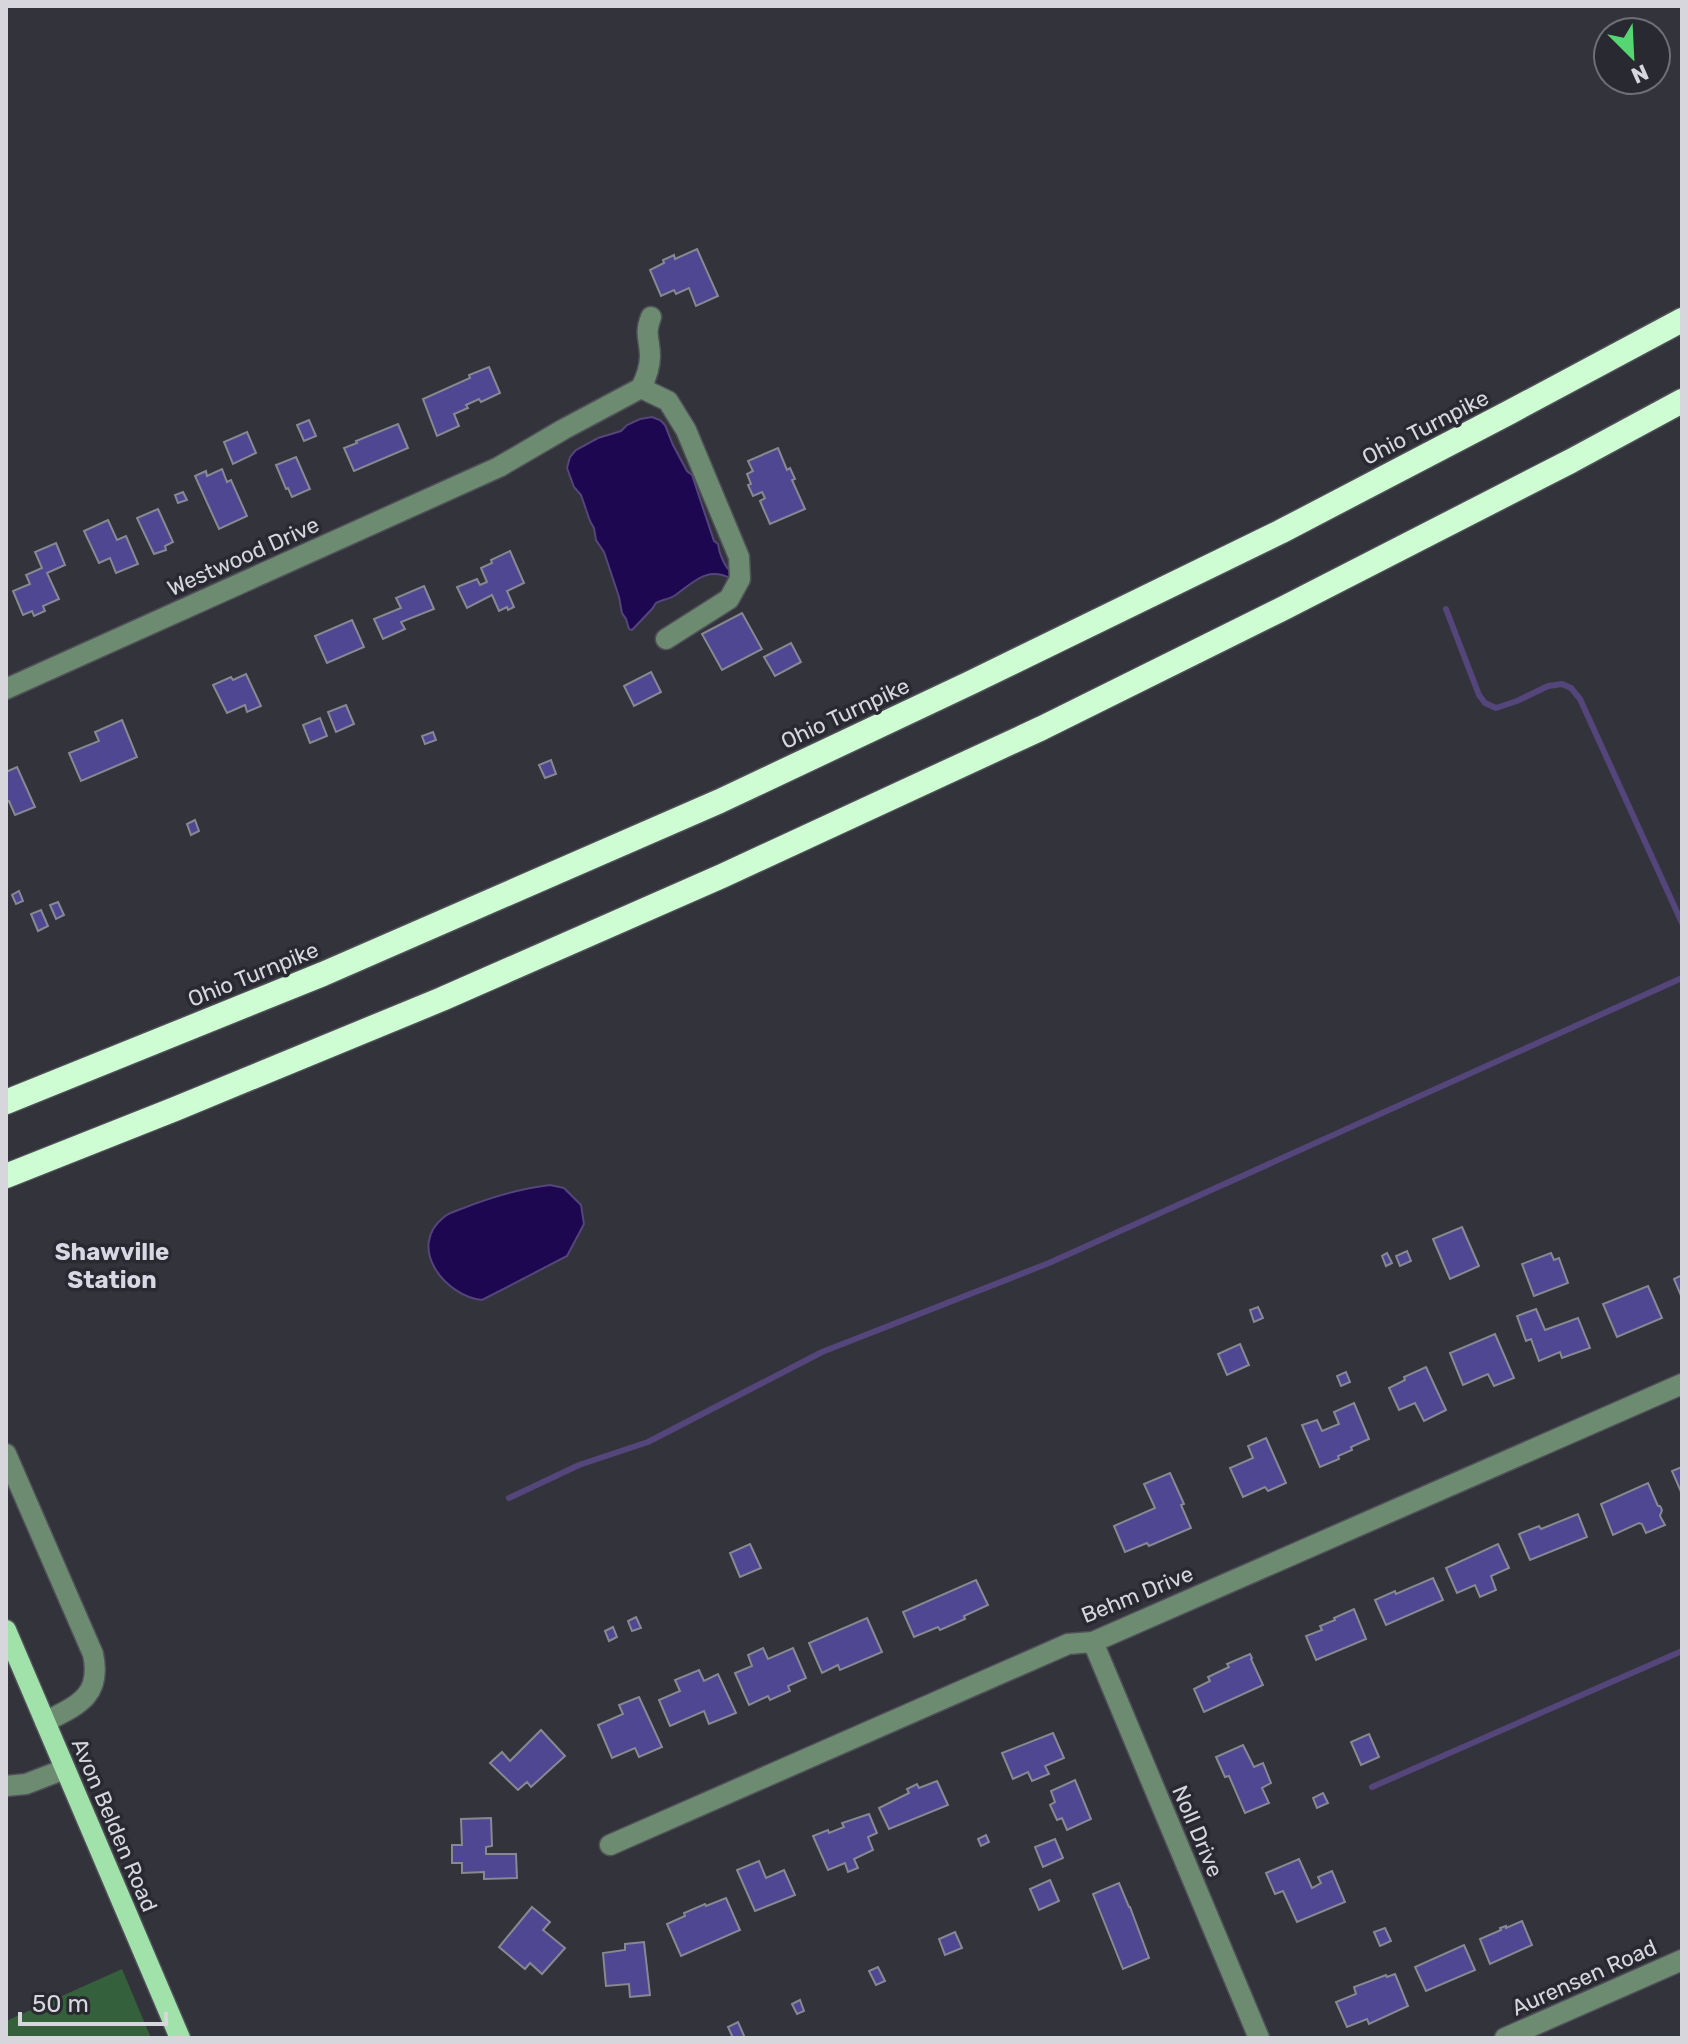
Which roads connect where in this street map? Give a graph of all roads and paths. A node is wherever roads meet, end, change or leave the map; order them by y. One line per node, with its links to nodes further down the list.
1 (651, 317): 3 (street)
2 (1682, 320): 7 (highway, Ohio Turnpike)
3 (641, 388): 5 (street); 6 (street, Westwood Drive)
4 (1682, 401): 8 (highway)
5 (666, 639)
6 (6, 689)
7 (6, 1102)
8 (6, 1176)
9 (1682, 1384): 12 (street, Behm Drive)
10 (6, 1454): 13 (street)
11 (6, 1630): 13 (main road, Avon Belden Road)
12 (1093, 1642): 16 (street, Behm Drive); 19 (street, Noll Drive)
13 (45, 1722): 14 (main road, Avon Belden Road)
14 (65, 1769): 15 (street); 18 (main road, Avon Belden Road)
15 (6, 1786)
16 (610, 1845)
17 (1682, 1960): 20 (street, Aurensen Road)
18 (180, 2038)
19 (1259, 2038)
20 (1505, 2038)

